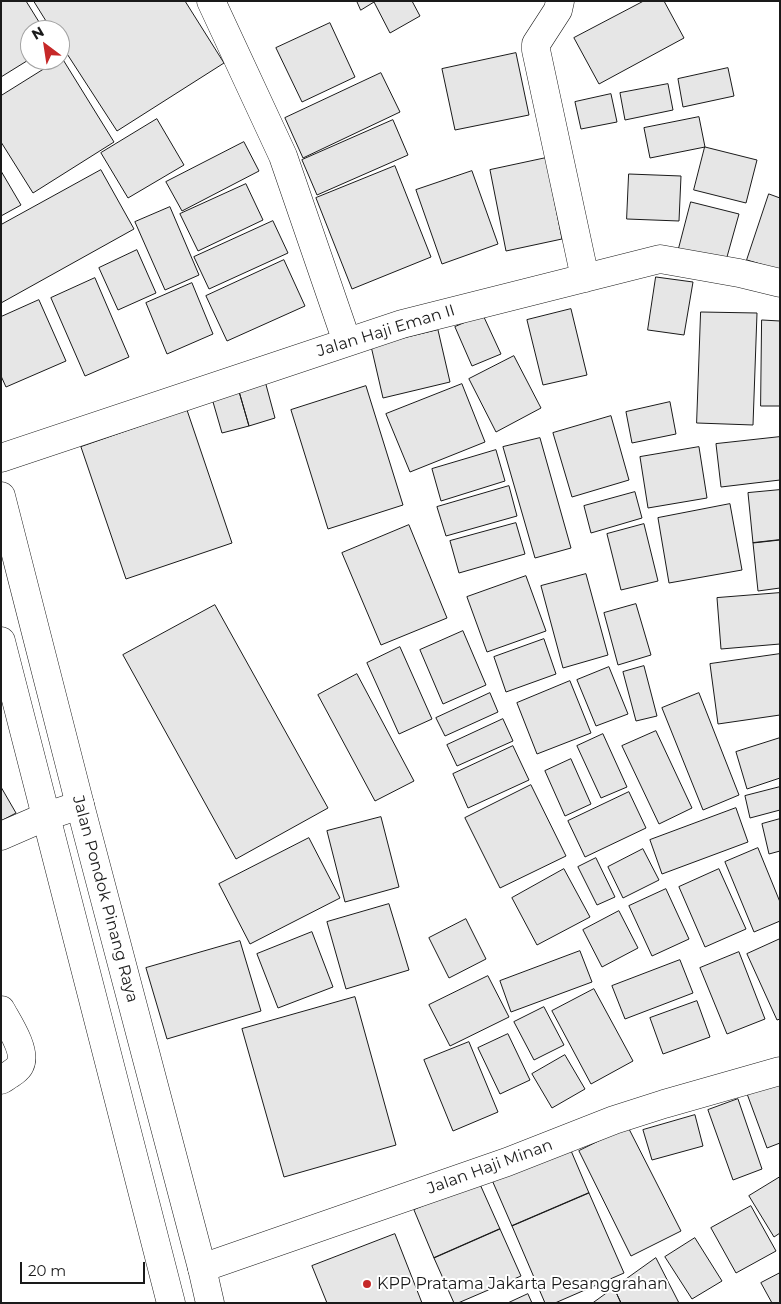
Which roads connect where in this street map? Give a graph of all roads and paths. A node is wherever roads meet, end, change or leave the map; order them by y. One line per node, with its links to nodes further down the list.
1 (211, 1): 5 (street)
2 (560, 1): 3 (street)
3 (586, 278): 4 (street, Jalan Haji Eman II); 5 (street, Jalan Haji Eman II)
4 (780, 283)
5 (347, 342): 6 (street, Jalan Haji Eman II)
6 (1, 458)
7 (1, 496): 9 (street, Jalan Pondok Pinang Raya)
8 (1, 641): 10 (street)
9 (80, 805): 10 (street); 15 (street, Jalan Pondok Pinang Raya)
10 (47, 816): 11 (street); 16 (street)
11 (1, 836)
12 (1, 1010): 14 (street)
13 (780, 1071): 15 (street, Jalan Haji Minan)
14 (1, 1080)
15 (202, 1268): 17 (street, Jalan Pondok Pinang Raya)
16 (171, 1303)
17 (210, 1303)

